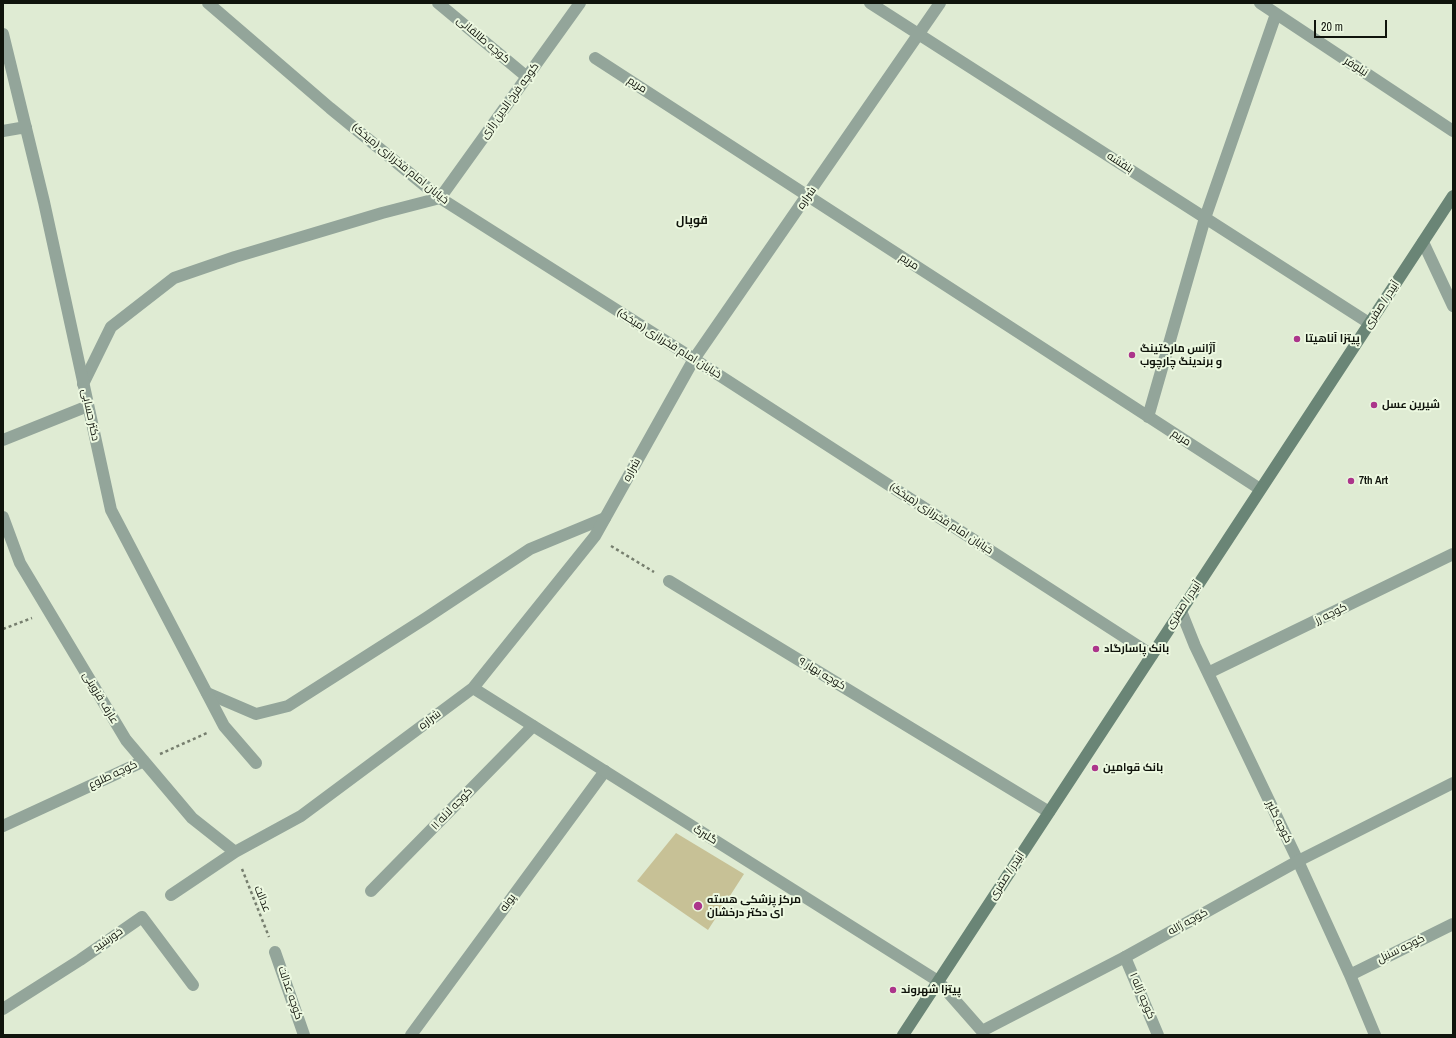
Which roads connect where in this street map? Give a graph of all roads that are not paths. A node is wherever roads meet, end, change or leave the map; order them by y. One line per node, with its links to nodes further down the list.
1 (208, 3): 17 (street, خیابان امام فخررازی (میخک))
2 (438, 3): 11 (street, کوچه طالقانی)
3 (580, 3): 11 (street, کوچه فرخ الدین رازی)
4 (870, 3): 9 (street, بنفشه)
5 (940, 3): 9 (street, شراره)
6 (1260, 3): 7 (street, نیلوفر)
7 (1276, 14): 13 (street, نیلوفر); 18 (street)
8 (3, 34): 12 (street, دکتر حسابی)
9 (919, 35): 15 (street, شراره); 18 (street, بنفشه)
10 (595, 58): 15 (street, مریم)
11 (527, 77): 17 (street, کوچه فرخ الدین رازی)
12 (26, 127): 14 (street); 23 (street, دکتر حسابی)
13 (1453, 130)
14 (3, 131)
15 (808, 196): 22 (street, شراره); 25 (street, مریم)
16 (1453, 196): 19 (main road, آبیدر / صفری)
17 (440, 198): 22 (street, خیابان امام فخررازی (میخک)); 23 (street)
18 (1205, 218): 21 (street, بنفشه); 25 (street)
19 (1423, 242): 20 (street); 21 (main road, آبیدر / صفری)
20 (1453, 306)
21 (1369, 323): 27 (main road, آبیدر / صفری)
22 (694, 359): 29 (street, شراره); 33 (street, خیابان امام فخررازی (میخک))
23 (83, 384): 24 (street, دکتر حسابی)
24 (88, 406): 26 (street); 36 (street, دکتر حسابی)
25 (1148, 417): 27 (street, مریم)
26 (3, 440)
27 (1260, 489): 32 (main road, آبیدر / صفری)
28 (3, 517): 38 (street, عارف قزوینی)
29 (605, 518): 35 (street, شراره); 36 (street)
30 (1453, 554): 34 (street, کوچه رز)
31 (669, 581): 42 (street, کوچه بهار ۹)
32 (1180, 611): 33 (main road, آبیدر / صفری); 34 (street, کوچه گلپر)
33 (1152, 655): 42 (main road, آبیدر / صفری)
34 (1208, 673): 45 (street, کوچه گلپر)
35 (473, 688): 37 (street, گلبرگ); 44 (street, شراره)
36 (207, 693): 39 (street, دکتر حسابی)
37 (533, 726): 40 (street, گلبرگ); 46 (street, کوچه لاله ۱۱)
38 (144, 761): 43 (street, کوچه طلوع); 44 (street, عارف قزوینی)
39 (256, 763)
40 (605, 771): 52 (street, گلبرگ); 56 (street, پونه)
41 (1453, 783): 45 (street, کوچه ژاله)
42 (1049, 812): 52 (main road, آبیدر / صفری)
43 (3, 826)
44 (235, 852): 47 (street, شراره)
45 (1298, 861): 50 (street, کوچه ژاله); 51 (street, کوچه گلپر)
46 (371, 891)
47 (171, 895)
48 (1453, 924): 51 (street, کوچه سنبل)
49 (275, 952): 55 (street, کوچه عدالت)
50 (1125, 956): 52 (street, کوچه ژاله); 58 (street, کوچه ژاله ۱)
51 (1350, 975): 59 (street, کوچه گلپر)
52 (938, 982): 57 (main road, آبیدر / صفری)
53 (193, 985): 54 (street, خورشید)
54 (3, 1009)
55 (304, 1035)
56 (411, 1035)
57 (903, 1035)
58 (1158, 1035)
59 (1375, 1035)

